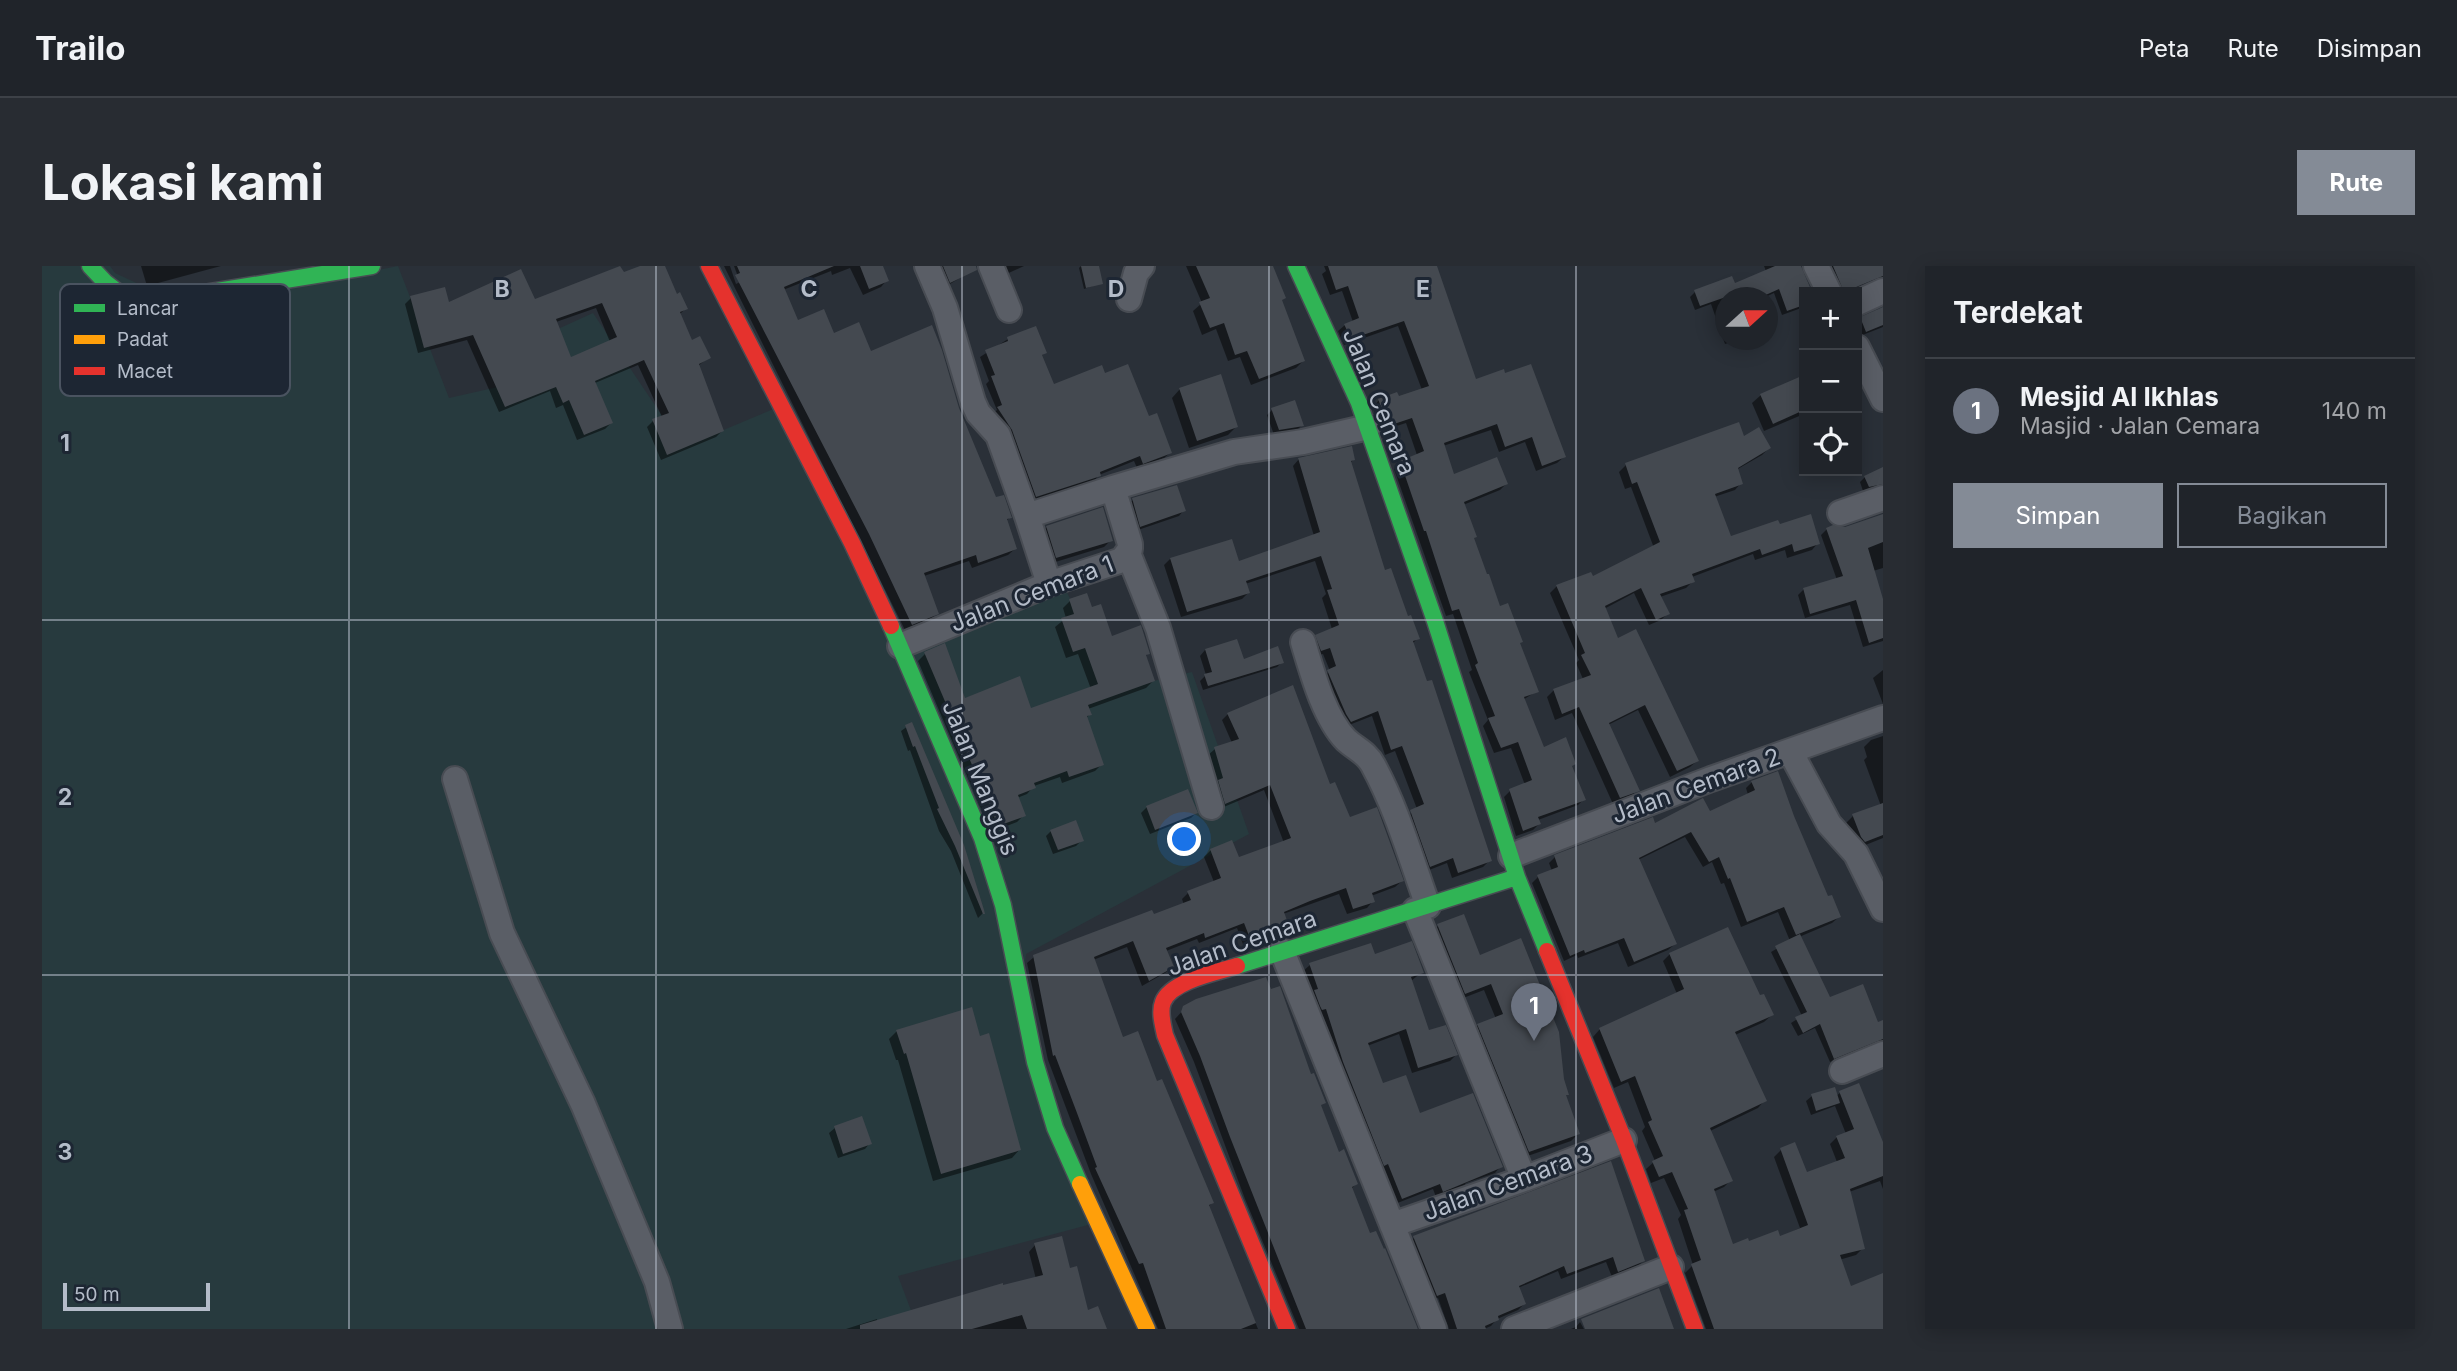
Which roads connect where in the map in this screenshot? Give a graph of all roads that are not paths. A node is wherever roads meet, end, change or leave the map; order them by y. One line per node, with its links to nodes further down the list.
1 (90, 266): 9 (street)
2 (372, 266): 10 (street)
3 (709, 266): 26 (street, Jalan Manggis)
4 (927, 266): 22 (street)
5 (991, 266): 15 (street)
6 (1142, 266): 13 (street)
7 (1296, 266): 18 (street, Jalan Cemara)
8 (1816, 266): 11 (street)
9 (104, 284)
10 (268, 284)
11 (1826, 287)
12 (1883, 291): 14 (street)
13 (1129, 299)
14 (1862, 301)
15 (1009, 310)
16 (1858, 350): 17 (street)
17 (1883, 399)
18 (1368, 427): 19 (street); 31 (street, Jalan Cemara)
19 (1113, 488): 22 (street); 23 (street, Jalan Cemara 1)
20 (1883, 498): 21 (street)
21 (1840, 513)
22 (1027, 516): 24 (street)
23 (1128, 553): 24 (street, Jalan Cemara 1); 30 (street)
24 (1049, 584): 26 (street, Jalan Cemara 1)
25 (1303, 642): 32 (street)
26 (900, 646): 42 (street, Jalan Manggis)
27 (1883, 718): 28 (street, Jalan Cemara 2)
28 (1790, 751): 31 (street, Jalan Cemara 2); 33 (street)
29 (455, 779): 41 (street)
30 (1210, 807)
31 (1514, 867): 32 (street, Jalan Cemara); 37 (street, Jalan Cemara)
32 (1421, 908): 34 (street, Jalan Cemara); 38 (street)
33 (1883, 909)
34 (1282, 951): 39 (street); 43 (street, Jalan Cemara)
35 (1883, 1054): 36 (street)
36 (1842, 1071)
37 (1624, 1140): 38 (street, Jalan Cemara 3); 40 (street, Jalan Cemara)
38 (1524, 1179): 39 (street, Jalan Cemara 3)
39 (1392, 1224): 44 (street)
40 (1671, 1267): 45 (street); 46 (street, Jalan Cemara)
41 (670, 1329)
42 (1147, 1329)
43 (1287, 1329)
44 (1434, 1329)
45 (1514, 1329)
46 (1695, 1329)

